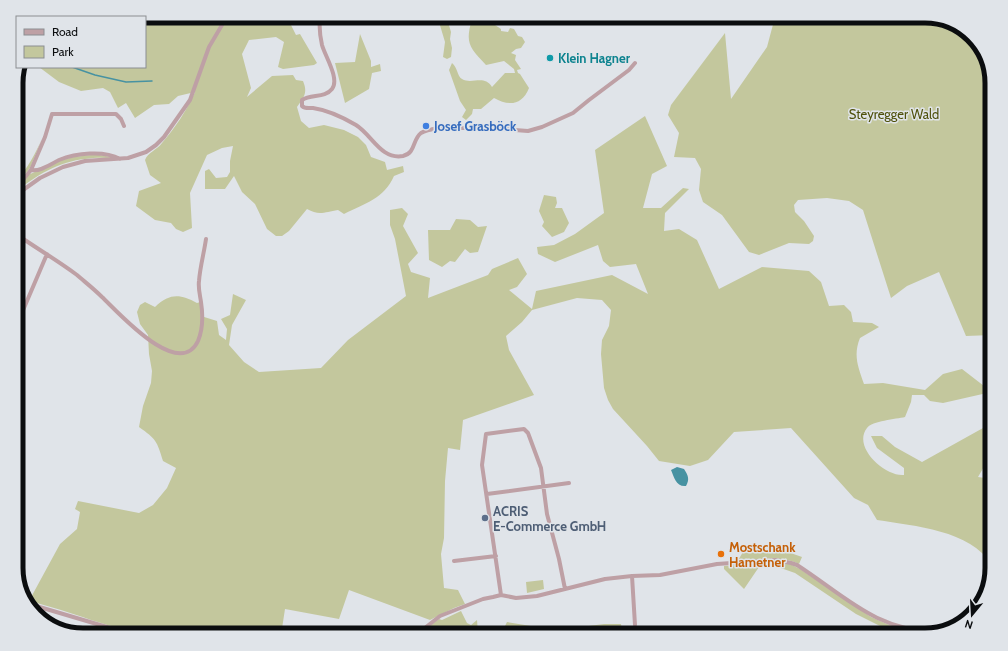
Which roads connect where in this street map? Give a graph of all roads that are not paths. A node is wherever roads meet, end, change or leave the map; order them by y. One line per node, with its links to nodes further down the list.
1 (222, 23): 5 (street)
2 (320, 23): 3 (street)
3 (635, 63)
4 (124, 126): 6 (street)
5 (121, 159): 6 (street); 8 (street)
6 (30, 170): 7 (street)
7 (23, 179)
8 (23, 190)
9 (23, 239): 11 (street)
10 (206, 239): 11 (street)
11 (47, 254): 12 (street)
12 (23, 310)
13 (569, 483): 14 (street)
14 (544, 486): 15 (street); 15 (street); 19 (street)
15 (487, 494): 16 (street)
16 (496, 556): 17 (street); 20 (street)
17 (454, 561)
18 (632, 576): 19 (street); 22 (street); 25 (street)
19 (565, 589): 20 (street)
20 (501, 596): 24 (street)
21 (37, 605): 23 (street)
22 (635, 625)
23 (110, 628)
24 (425, 628)
25 (907, 628)

